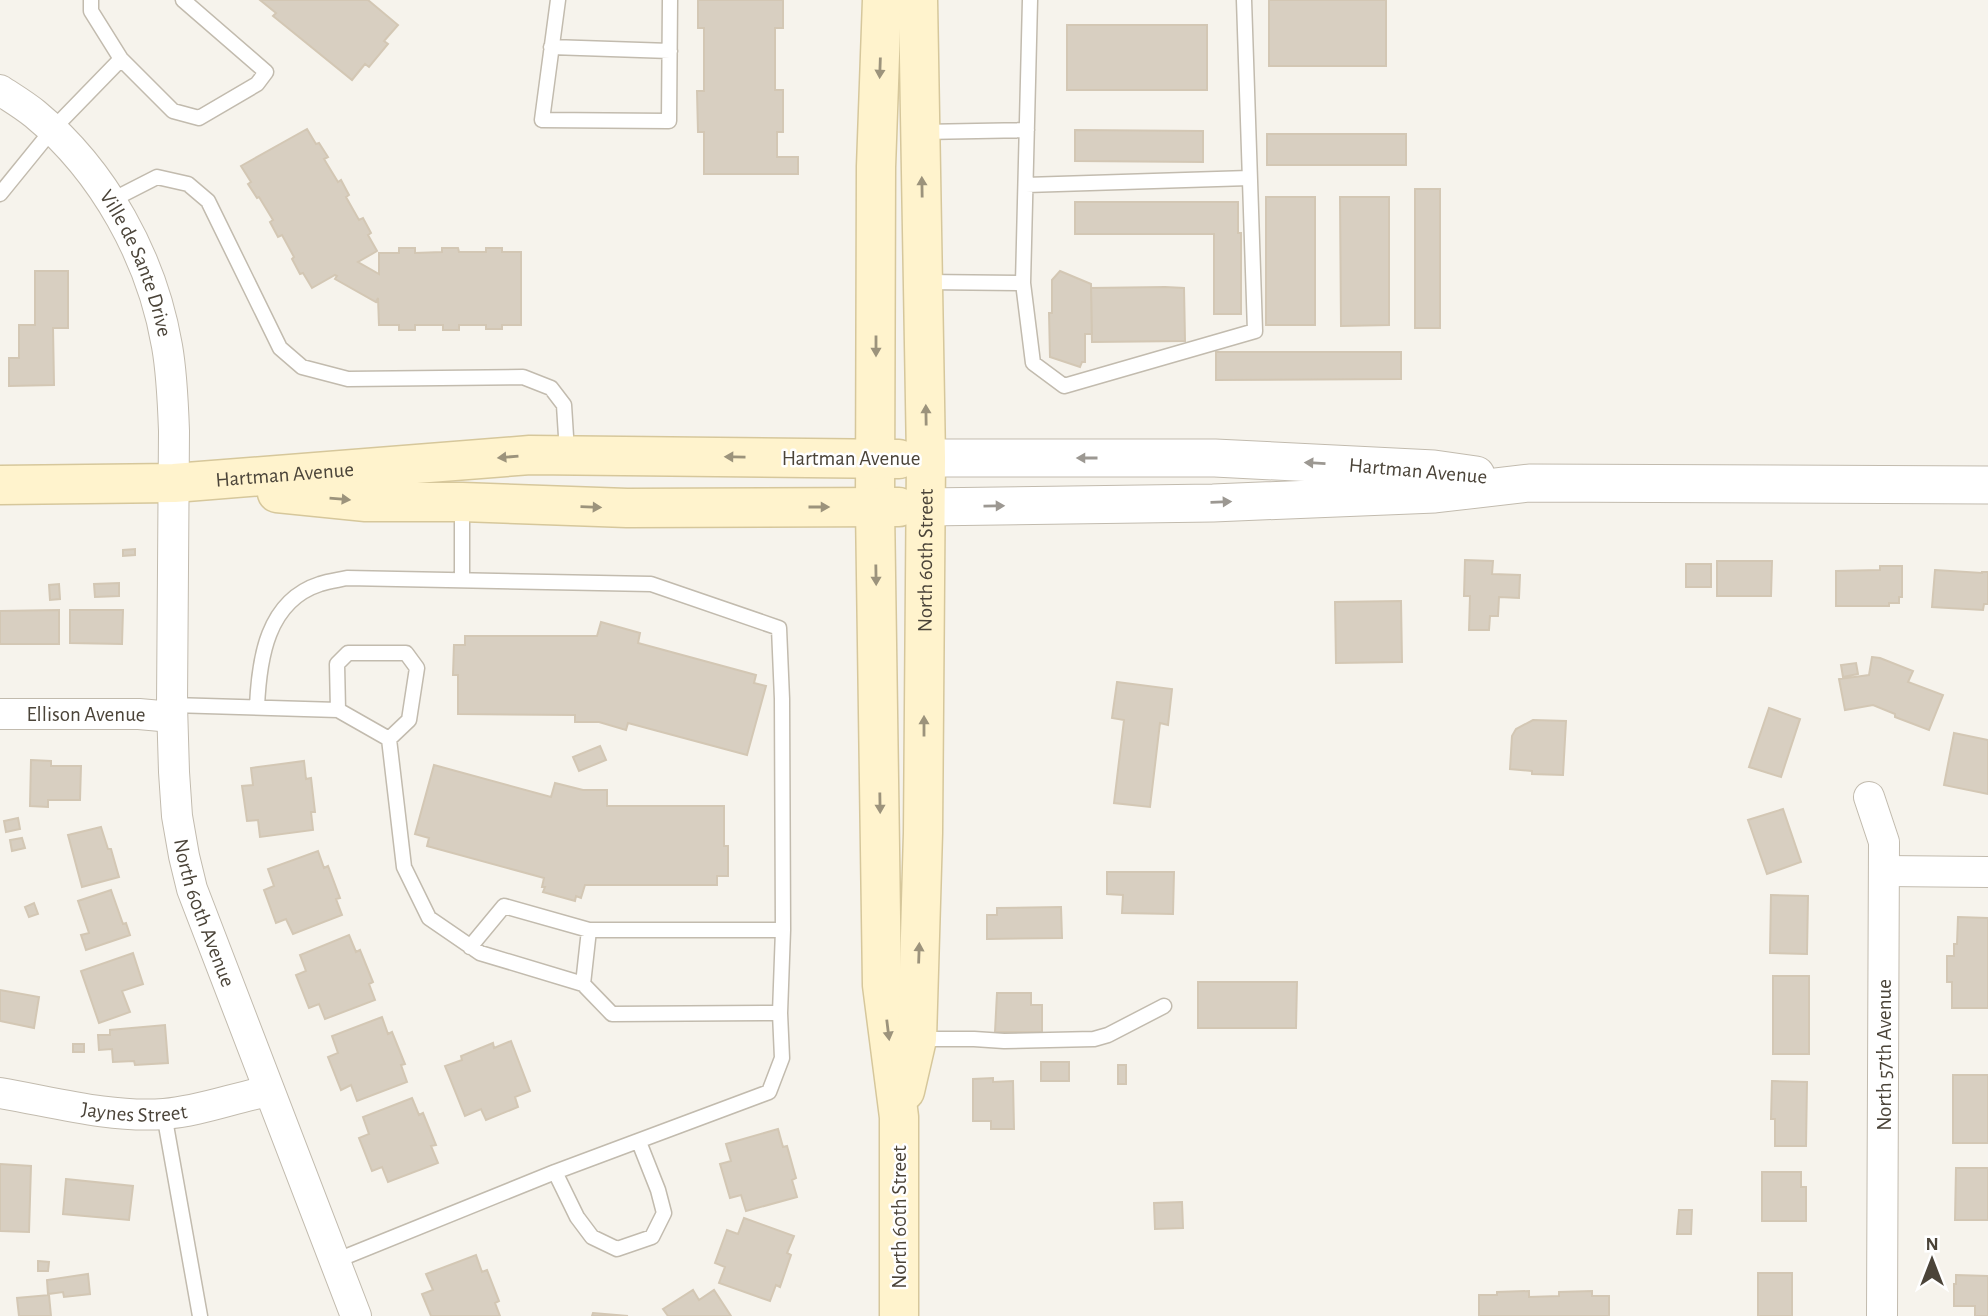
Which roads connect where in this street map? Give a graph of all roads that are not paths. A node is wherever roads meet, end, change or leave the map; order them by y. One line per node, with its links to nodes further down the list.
1 (92, 0): 11 (lane)
2 (183, 0): 11 (lane)
3 (558, 0): 9 (lane)
4 (670, 0): 10 (lane)
5 (882, 0): 24 (main road, North 60th Street, one-way to 24)
6 (918, 0): 15 (main road, North 60th Street)
7 (1030, 0): 14 (lane)
8 (1244, 0): 16 (lane)
9 (551, 47): 10 (lane); 10 (lane)
10 (670, 51)
11 (121, 59): 13 (lane)
12 (0, 90): 13 (street, Ville de Sante Drive)
13 (52, 130): 18 (lane); 19 (street, Ville de Sante Drive)
14 (1027, 130): 15 (lane); 17 (lane)
15 (921, 132): 20 (main road, North 60th Street, one-way to 15)
16 (1249, 178): 17 (lane); 21 (lane)
17 (1026, 185): 21 (lane)
18 (0, 194)
19 (110, 201): 22 (lane); 26 (street, Ville de Sante Drive)
20 (924, 282): 21 (lane); 23 (main road, North 60th Street, one-way to 20)
21 (1023, 283)
22 (567, 455): 24 (main road, Hartman Avenue, one-way to 22); 26 (main road, Hartman Avenue, one-way to 26)
23 (926, 458): 24 (main road, Hartman Avenue); 25 (street, Hartman Avenue, one-way to 23); 31 (main road, North 60th Street)
24 (875, 459): 30 (main road, North 60th Street)
25 (1529, 483): 28 (street, Hartman Avenue); 31 (street, Hartman Avenue, one-way to 25)
26 (174, 484): 27 (main road, Hartman Avenue); 29 (main road, Hartman Avenue, one-way to 29); 34 (street, North 60th Avenue)
27 (0, 485)
28 (1988, 485)
29 (462, 502): 30 (main road, Hartman Avenue, one-way to 30); 32 (lane)
30 (875, 507): 31 (main road, Hartman Avenue); 51 (main road, North 60th Street, one-way to 51)
31 (926, 507): 47 (main road, North 60th Street, one-way to 31)
32 (462, 580): 33 (lane); 42 (lane)
33 (257, 707): 34 (lane); 35 (lane)
34 (172, 710): 36 (street, Ellison Avenue); 48 (street, North 60th Avenue)
35 (338, 710): 37 (lane); 37 (lane)
36 (0, 714)
37 (389, 739): 43 (lane)
38 (1870, 797): 39 (street, North 57th Avenue)
39 (1885, 871): 40 (street); 58 (street, North 57th Avenue)
40 (1988, 872)
41 (589, 930): 42 (lane); 43 (lane); 44 (lane)
42 (783, 930): 46 (lane)
43 (470, 947): 44 (lane)
44 (583, 985): 46 (lane)
45 (1164, 1006): 47 (lane)
46 (780, 1013): 52 (lane)
47 (917, 1039): 51 (main road, North 60th Street)
48 (269, 1091): 50 (street, Jaynes Street); 54 (street, North 60th Avenue)
49 (0, 1093): 50 (street, Jaynes Street)
50 (164, 1114): 55 (lane)
51 (899, 1117): 57 (main road, North 60th Street)
52 (639, 1142): 53 (lane); 53 (lane)
53 (555, 1172): 54 (lane)
54 (335, 1261): 56 (street, North 60th Avenue)
55 (200, 1316)
56 (356, 1316)
57 (899, 1316)
58 (1882, 1316)

